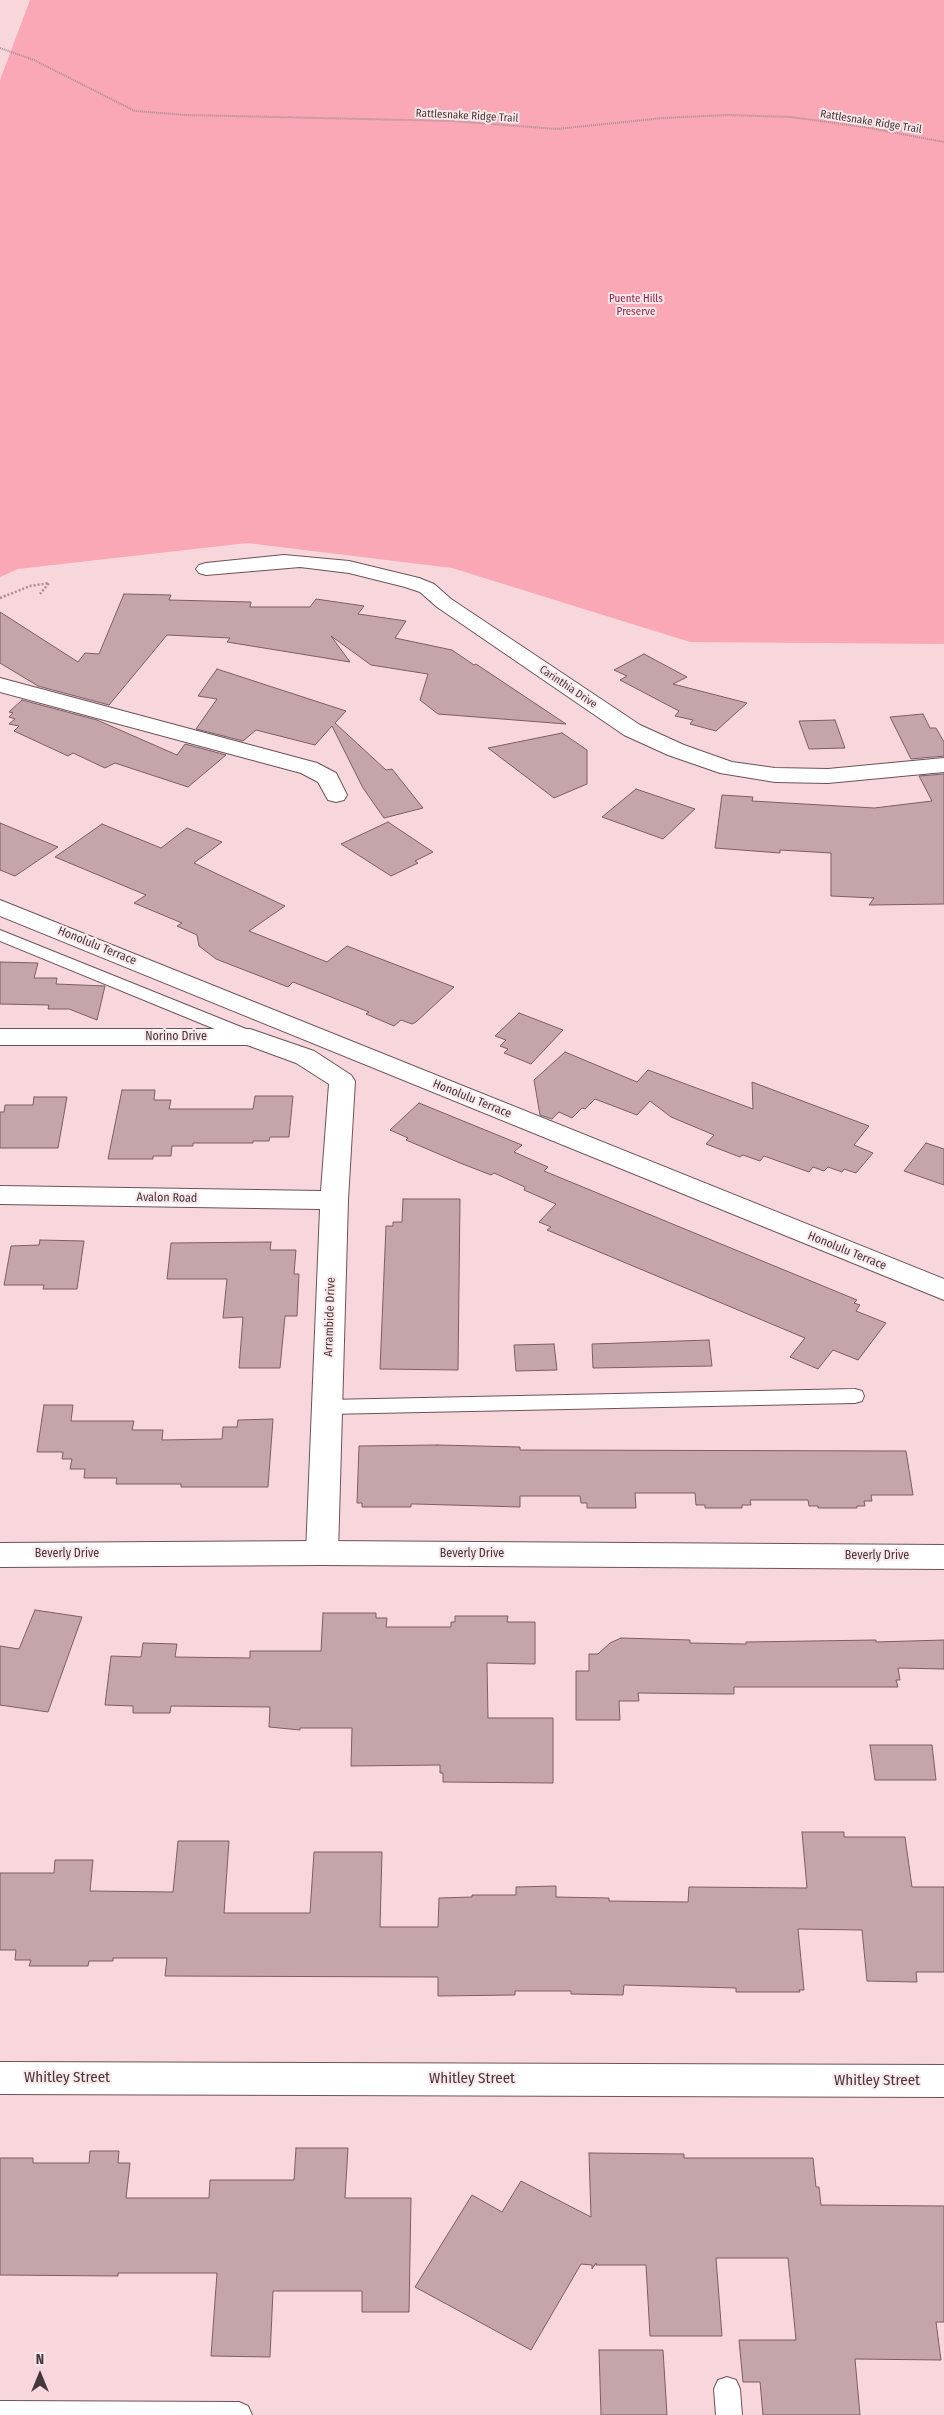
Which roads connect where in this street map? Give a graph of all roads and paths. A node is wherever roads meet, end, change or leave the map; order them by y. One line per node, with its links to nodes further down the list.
1 (0, 48): 2 (path, Rattlesnake Ridge Trail)
2 (944, 142)
3 (206, 569): 7 (street, Carinthia Drive)
4 (40, 594): 5 (path)
5 (0, 598)
6 (0, 685): 8 (street)
7 (944, 765)
8 (336, 796)
9 (0, 907): 16 (street, Honolulu Terrace)
10 (0, 935): 12 (lane)
11 (0, 1037): 12 (street, Norino Drive)
12 (250, 1037): 13 (street, Norino Drive)
13 (342, 1081): 15 (street, Arrambide Drive)
14 (0, 1195): 15 (street, Avalon Road)
15 (334, 1200): 18 (street, Arrambide Drive)
16 (944, 1290)
17 (855, 1396): 18 (lane)
18 (327, 1407): 19 (street, Arrambide Drive)
19 (322, 1553): 20 (street, Beverly Drive); 21 (street, Beverly Drive)
20 (0, 1555)
21 (944, 1557)
22 (0, 2078): 23 (street, Whitley Street)
23 (944, 2081)
24 (727, 2389): 27 (lane)
25 (0, 2414): 26 (lane)
26 (239, 2415)
27 (729, 2415)

